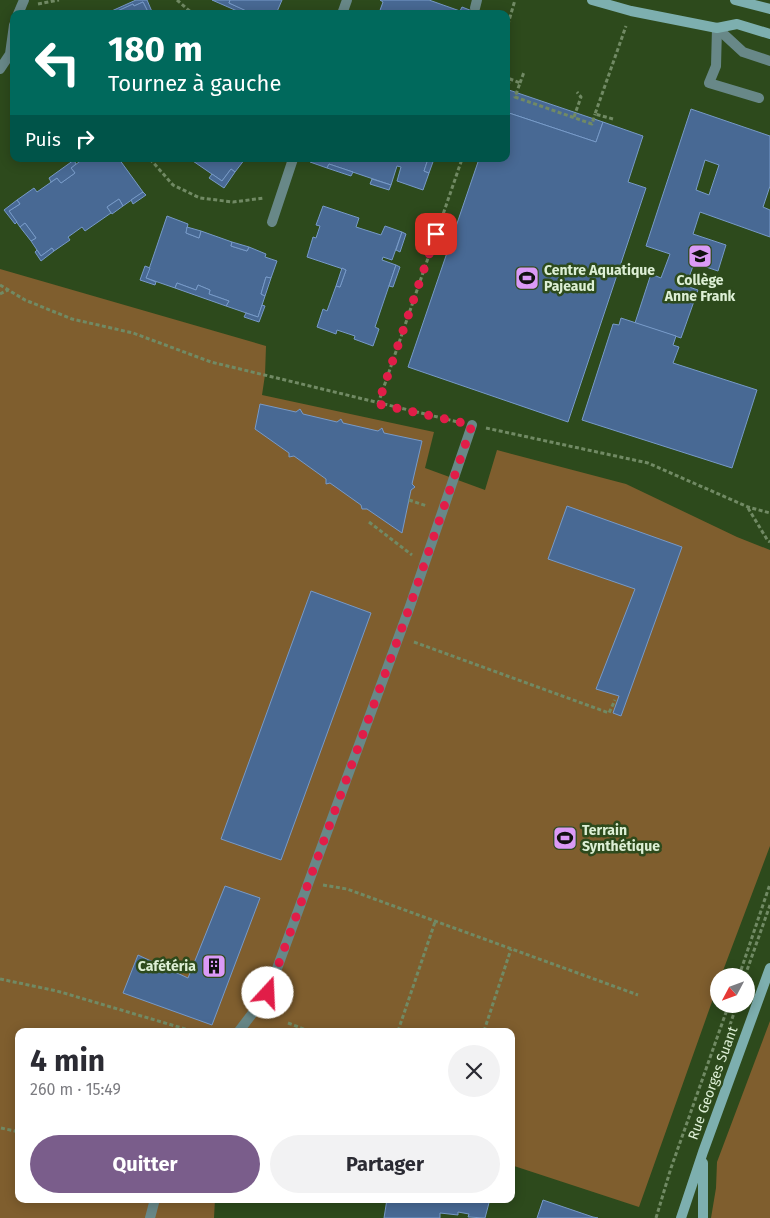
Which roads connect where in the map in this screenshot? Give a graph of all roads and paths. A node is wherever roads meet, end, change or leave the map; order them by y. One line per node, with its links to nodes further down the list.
1 (177, 0): 6 (path)
2 (515, 0): 8 (path)
3 (592, 0): 7 (main road)
4 (735, 0): 5 (main road)
5 (770, 9)
6 (188, 10)
7 (631, 11): 9 (main road); 19 (path)
8 (510, 17)
9 (717, 28): 10 (main road); 12 (lane); 18 (lane)
10 (770, 34)
11 (10, 54): 13 (lane)
12 (770, 61)
13 (0, 69)
14 (524, 72): 16 (path)
15 (510, 79): 16 (path)
16 (520, 83): 20 (path)
17 (577, 92): 20 (path)
18 (759, 98)
19 (595, 114): 20 (path); 21 (path)
20 (574, 117)
21 (613, 119)
22 (153, 162): 25 (path)
23 (292, 162): 25 (lane)
24 (461, 162): 30 (path)
25 (281, 195): 26 (lane)
26 (272, 222)
27 (0, 285): 28 (path)
28 (9, 290): 29 (path); 30 (path)
29 (0, 294)
30 (378, 404): 31 (path)
31 (472, 425): 32 (path); 36 (lane)
32 (748, 507): 33 (path); 35 (path)
33 (770, 513)
34 (369, 522): 36 (path)
35 (770, 542)
36 (424, 565): 37 (lane)
37 (399, 636): 38 (path); 39 (lane)
38 (615, 700)
39 (308, 882): 42 (path); 52 (lane)
40 (770, 884): 44 (path)
41 (770, 905): 45 (path)
42 (435, 922): 43 (path); 54 (path)
43 (511, 949): 48 (path); 55 (path)
44 (742, 968)
45 (748, 968)
46 (770, 968): 58 (main road, Rue Georges Suant)
47 (0, 979): 51 (path)
48 (638, 995)
49 (726, 1013): 61 (path)
50 (288, 1023): 53 (path)
51 (182, 1028)
52 (241, 1028)
53 (301, 1028)
54 (399, 1028)
55 (485, 1028)
56 (1, 1128): 57 (path)
57 (15, 1131)
58 (703, 1152): 62 (main road, Rue Georges Suant); 63 (main road, Rue Georges Suant)
59 (154, 1203): 60 (lane)
60 (150, 1218)
61 (656, 1218)
62 (681, 1218)
63 (703, 1218)

